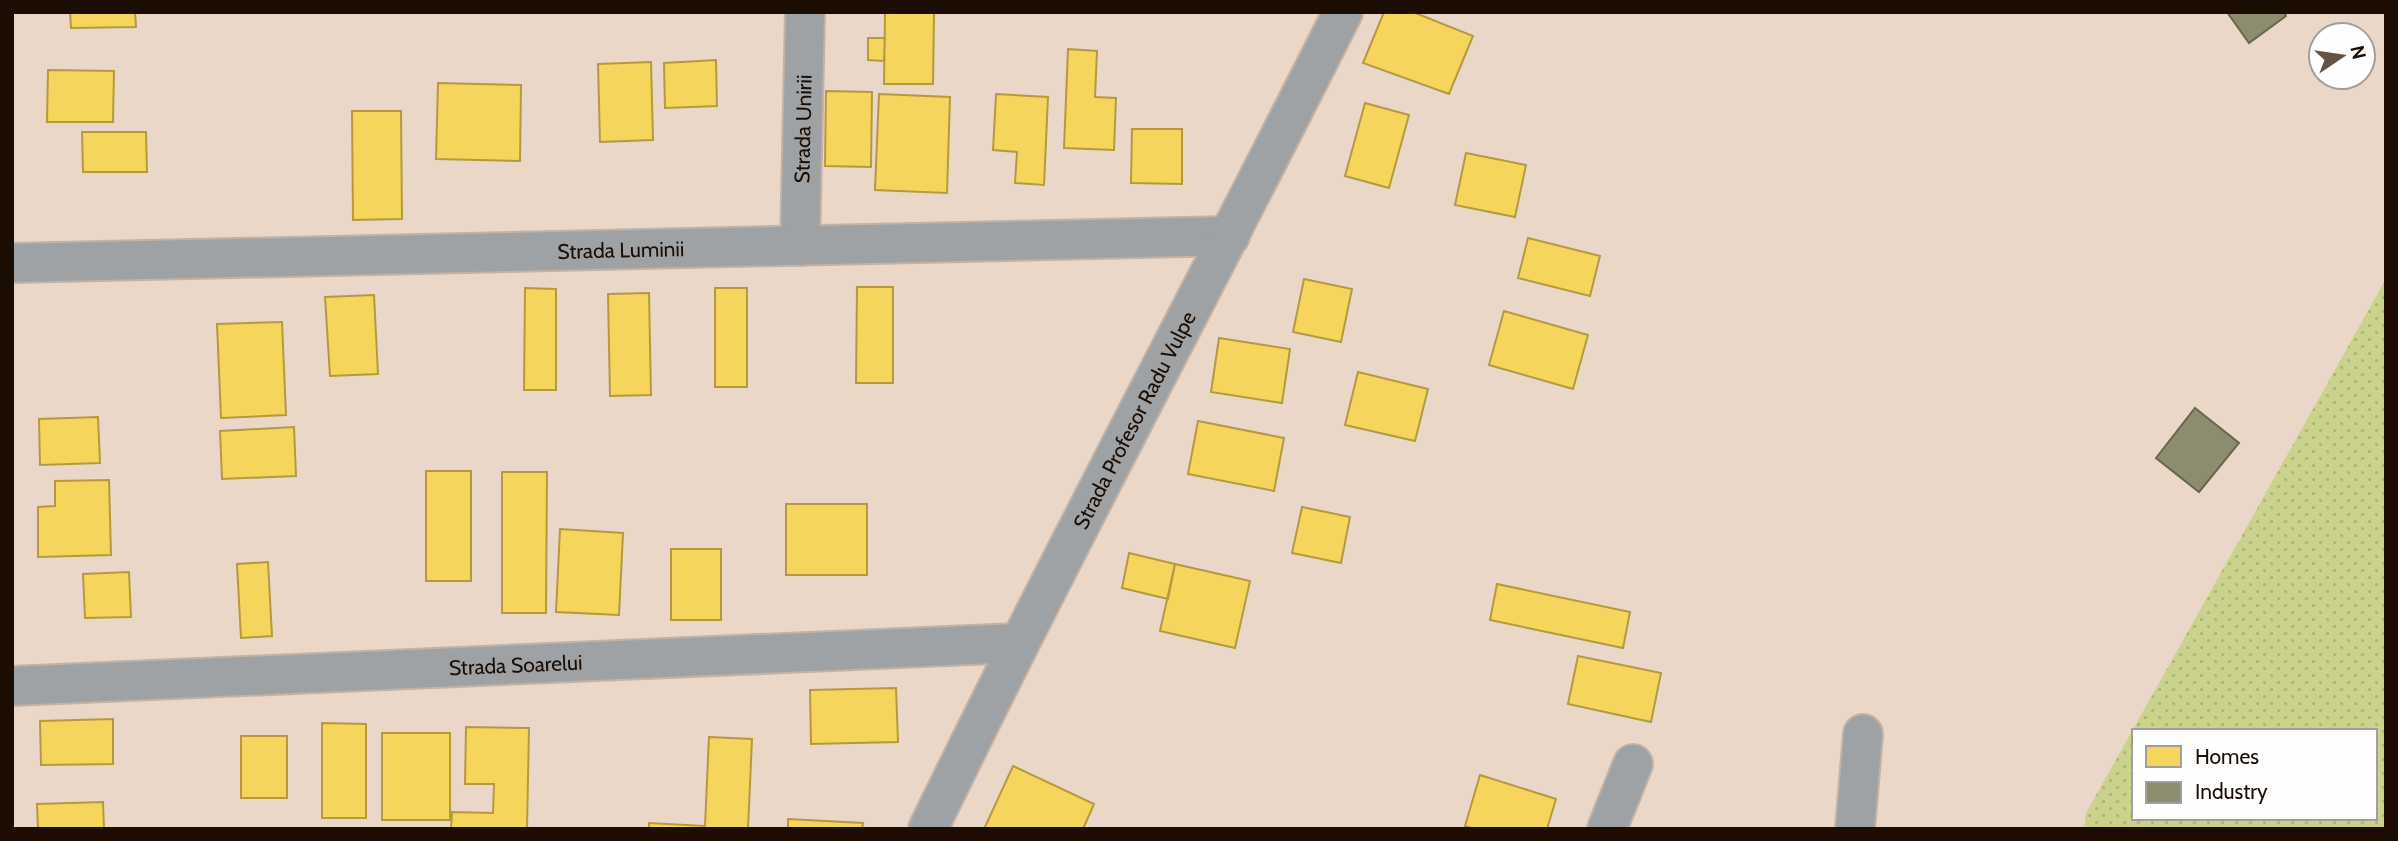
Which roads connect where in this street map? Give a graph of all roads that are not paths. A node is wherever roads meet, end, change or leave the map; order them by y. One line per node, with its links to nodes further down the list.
1 (805, 12): 4 (street, Strada Unirii)
2 (1343, 12): 3 (street, Strada Profesor Radu Vulpe)
3 (1230, 236): 4 (street, Strada Luminii); 6 (street, Strada Profesor Radu Vulpe)
4 (800, 246): 5 (street, Strada Luminii)
5 (12, 263)
6 (1018, 643): 7 (street, Strada Soarelui); 10 (street, Strada Profesor Radu Vulpe)
7 (12, 686)
8 (1863, 734): 12 (street)
9 (1633, 764): 11 (street)
10 (928, 829)
11 (1607, 829)
12 (1854, 829)

